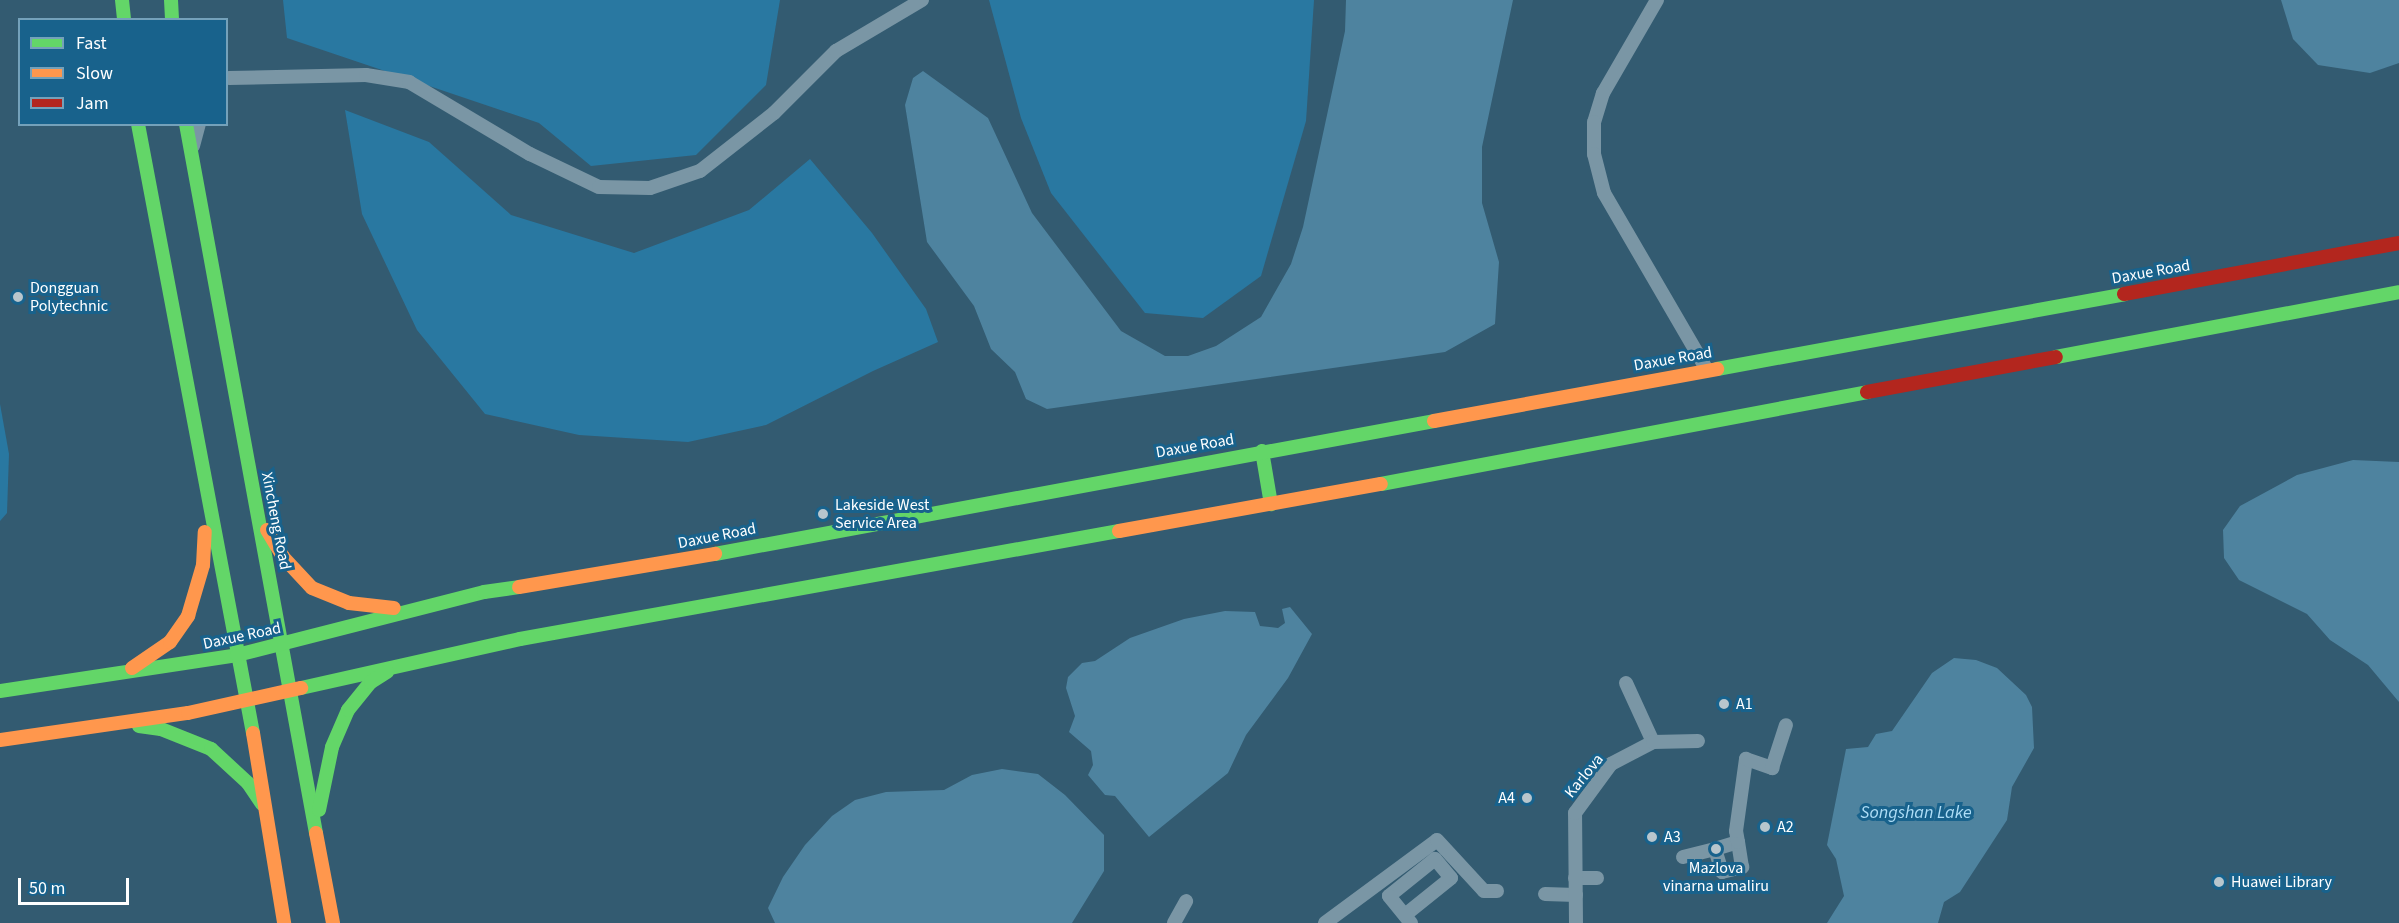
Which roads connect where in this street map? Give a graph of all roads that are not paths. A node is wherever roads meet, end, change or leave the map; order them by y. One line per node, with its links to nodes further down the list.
1 (171, 0): 4 (main road)
2 (922, 0): 5 (street)
3 (1658, 0): 12 (street)
4 (172, 18)
5 (228, 78)
6 (138, 126): 14 (main road)
7 (186, 126): 9 (main road, Xincheng Road)
8 (199, 126): 9 (street)
9 (191, 157): 15 (main road, Xincheng Road)
10 (2399, 243): 12 (main road, Daxue Road)
11 (2399, 292): 16 (main road)
12 (1707, 370): 13 (main road, Daxue Road)
13 (1262, 451): 16 (main road); 17 (main road, Daxue Road)
14 (205, 490): 19 (main road); 21 (main road)
15 (254, 496): 17 (main road); 18 (main road, Xincheng Road)
16 (1271, 504): 20 (main road)
17 (428, 605): 18 (main road, Daxue Road)
18 (282, 645): 19 (main road, Daxue Road); 24 (main road, Xincheng Road)
19 (237, 655): 21 (main road, Daxue Road); 25 (main road)
20 (403, 664): 24 (main road); 32 (main road)
21 (120, 673): 23 (main road, Daxue Road)
22 (1626, 683): 30 (street)
23 (0, 691)
24 (291, 691): 25 (main road); 32 (main road, Xincheng Road)
25 (247, 699): 26 (main road); 31 (main road)
26 (115, 723): 28 (main road); 31 (main road)
27 (1786, 725): 33 (street)
28 (0, 740)
29 (1698, 741): 30 (street)
30 (1653, 742): 37 (street, Karlova)
31 (266, 812): 44 (main road)
32 (317, 835): 45 (main road, Xincheng Road)
33 (1738, 842): 34 (street); 34 (street)
34 (1715, 849): 35 (street)
35 (1683, 857)
36 (1456, 866): 39 (street); 43 (street); 43 (street); 47 (street)
37 (1575, 878): 38 (street); 41 (street, Karlova)
38 (1597, 878)
39 (1497, 891)
40 (1545, 894): 41 (street)
41 (1576, 895): 48 (street, Karlova)
42 (1186, 902): 46 (street)
43 (1408, 919)
44 (284, 923)
45 (333, 923)
46 (1174, 923)
47 (1324, 923)
48 (1576, 923)

